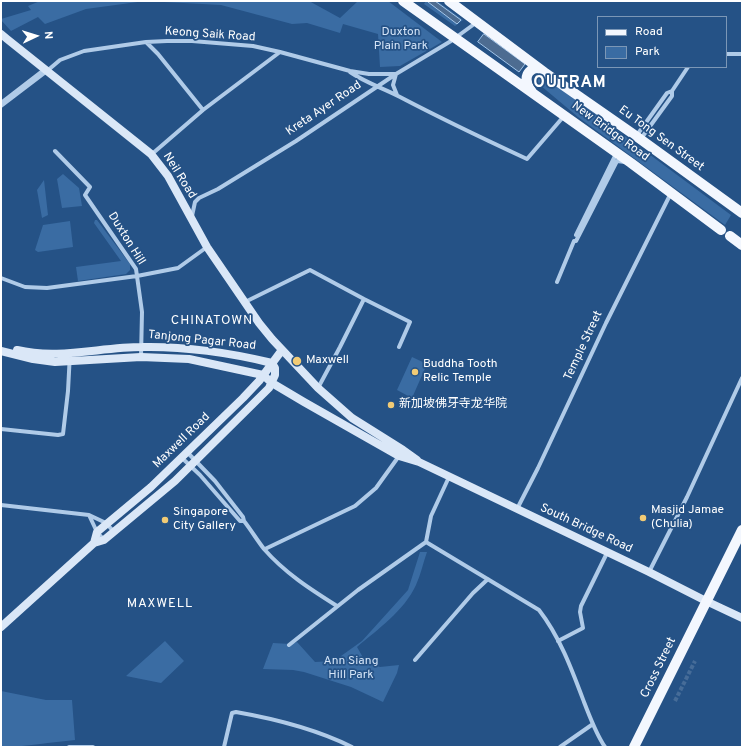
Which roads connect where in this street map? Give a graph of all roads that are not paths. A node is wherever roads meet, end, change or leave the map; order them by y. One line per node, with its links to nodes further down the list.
1 (403, 1): 5 (main road, New Bridge Road)
2 (449, 1): 3 (main road, Eu Tong Sen Street)
3 (478, 22): 5 (street, Kreta Ayer Road); 10 (main road, Eu Tong Sen Street)
4 (1, 34): 12 (main road, Neil Road)
5 (456, 38): 14 (street, Kreta Ayer Road); 16 (main road, New Bridge Road)
6 (146, 42): 7 (street, Keong Saik Road); 12 (street, Keong Saik Road); 20 (street)
7 (280, 52): 13 (street, Keong Saik Road); 20 (street)
8 (727, 54): 9 (street)
9 (742, 54)
10 (538, 68): 16 (main road); 22 (main road, Eu Tong Sen Street)
11 (687, 68): 22 (street)
12 (46, 70): 18 (street); 19 (street); 25 (main road, Neil Road)
13 (350, 71): 14 (street, Keong Saik Road); 15 (street, Keong Saik Road)
14 (396, 74): 15 (street, Kreta Ayer Road); 17 (street)
15 (376, 86): 17 (street, Keong Saik Road); 30 (street, Kreta Ayer Road)
16 (532, 92): 21 (main road, New Bridge Road)
17 (397, 95): 21 (street, Keong Saik Road)
18 (1, 103)
19 (1, 106)
20 (203, 110): 25 (street)
21 (565, 115): 24 (main road, New Bridge Road)
22 (638, 138): 29 (main road, Eu Tong Sen Street)
23 (55, 151): 35 (street, Duxton Hill)
24 (616, 153): 26 (main road, New Bridge Road); 28 (street)
25 (151, 154): 30 (main road, Neil Road)
26 (631, 163): 27 (main road, New Bridge Road); 28 (street)
27 (671, 192): 31 (main road, New Bridge Road); 58 (street, Temple Street)
28 (595, 199): 37 (street)
29 (742, 213)
30 (191, 219): 34 (main road, Neil Road)
31 (722, 230)
32 (730, 236): 33 (main road)
33 (742, 245)
34 (206, 247): 35 (street); 39 (main road, Neil Road)
35 (137, 276): 36 (street); 41 (street, Duxton Hill)
36 (1, 278)
37 (558, 282)
38 (364, 299): 39 (street); 42 (street); 51 (street)
39 (245, 302): 43 (main road, Neil Road)
40 (1, 346): 45 (main road, Tanjong Pagar Road)
41 (142, 347): 45 (main road, Tanjong Pagar Road); 46 (street, Duxton Hill); 47 (main road, Tanjong Pagar Road)
42 (399, 347)
43 (282, 350): 47 (main road, Maxwell Road); 51 (main road, South Bridge Road)
44 (1, 351): 45 (main road, Tanjong Pagar Road)
45 (69, 357): 46 (main road, Tanjong Pagar Road); 52 (street)
46 (141, 357): 48 (main road, Tanjong Pagar Road)
47 (272, 363): 48 (main road, Maxwell Road); 50 (main road)
48 (263, 375): 50 (main road, Tanjong Pagar Road); 54 (main road, Maxwell Road)
49 (742, 378): 70 (street)
50 (272, 383): 53 (main road, South Bridge Road); 55 (main road, Maxwell Road)
51 (318, 388): 53 (main road, South Bridge Road)
52 (1, 429)
53 (401, 453): 56 (main road, South Bridge Road); 68 (street)
54 (185, 455): 55 (street); 55 (street); 61 (main road, Maxwell Road)
55 (193, 463): 60 (street); 60 (street); 64 (main road, Maxwell Road)
56 (449, 477): 58 (main road, South Bridge Road); 66 (street)
57 (1, 505): 59 (street)
58 (517, 509): 69 (main road, South Bridge Road)
59 (89, 515): 61 (street); 63 (street)
60 (244, 521): 68 (street)
61 (106, 523): 63 (main road, Maxwell Road); 64 (street)
62 (742, 530): 72 (main road, Cross Street)
63 (97, 532): 65 (street); 67 (main road, Maxwell Road)
64 (114, 532): 65 (main road, Maxwell Road)
65 (104, 540): 67 (main road, Maxwell Road)
66 (426, 542): 71 (street); 73 (street)
67 (94, 543): 75 (main road, Maxwell Road)
68 (265, 549): 73 (street)
69 (607, 553): 70 (main road, South Bridge Road); 76 (street)
70 (649, 572): 72 (main road, South Bridge Road)
71 (488, 579): 76 (street); 78 (street)
72 (706, 601): 74 (main road, South Bridge Road); 86 (main road, Cross Street)
73 (337, 606): 77 (street)
74 (742, 618)
75 (1, 627)
76 (558, 640): 79 (street)
77 (289, 646)
78 (415, 660)
79 (593, 724): 84 (street); 85 (street)
80 (69, 747): 81 (street)
81 (93, 747)
82 (224, 747): 83 (street)
83 (352, 747)
84 (560, 747)
85 (605, 747)
86 (634, 747)

